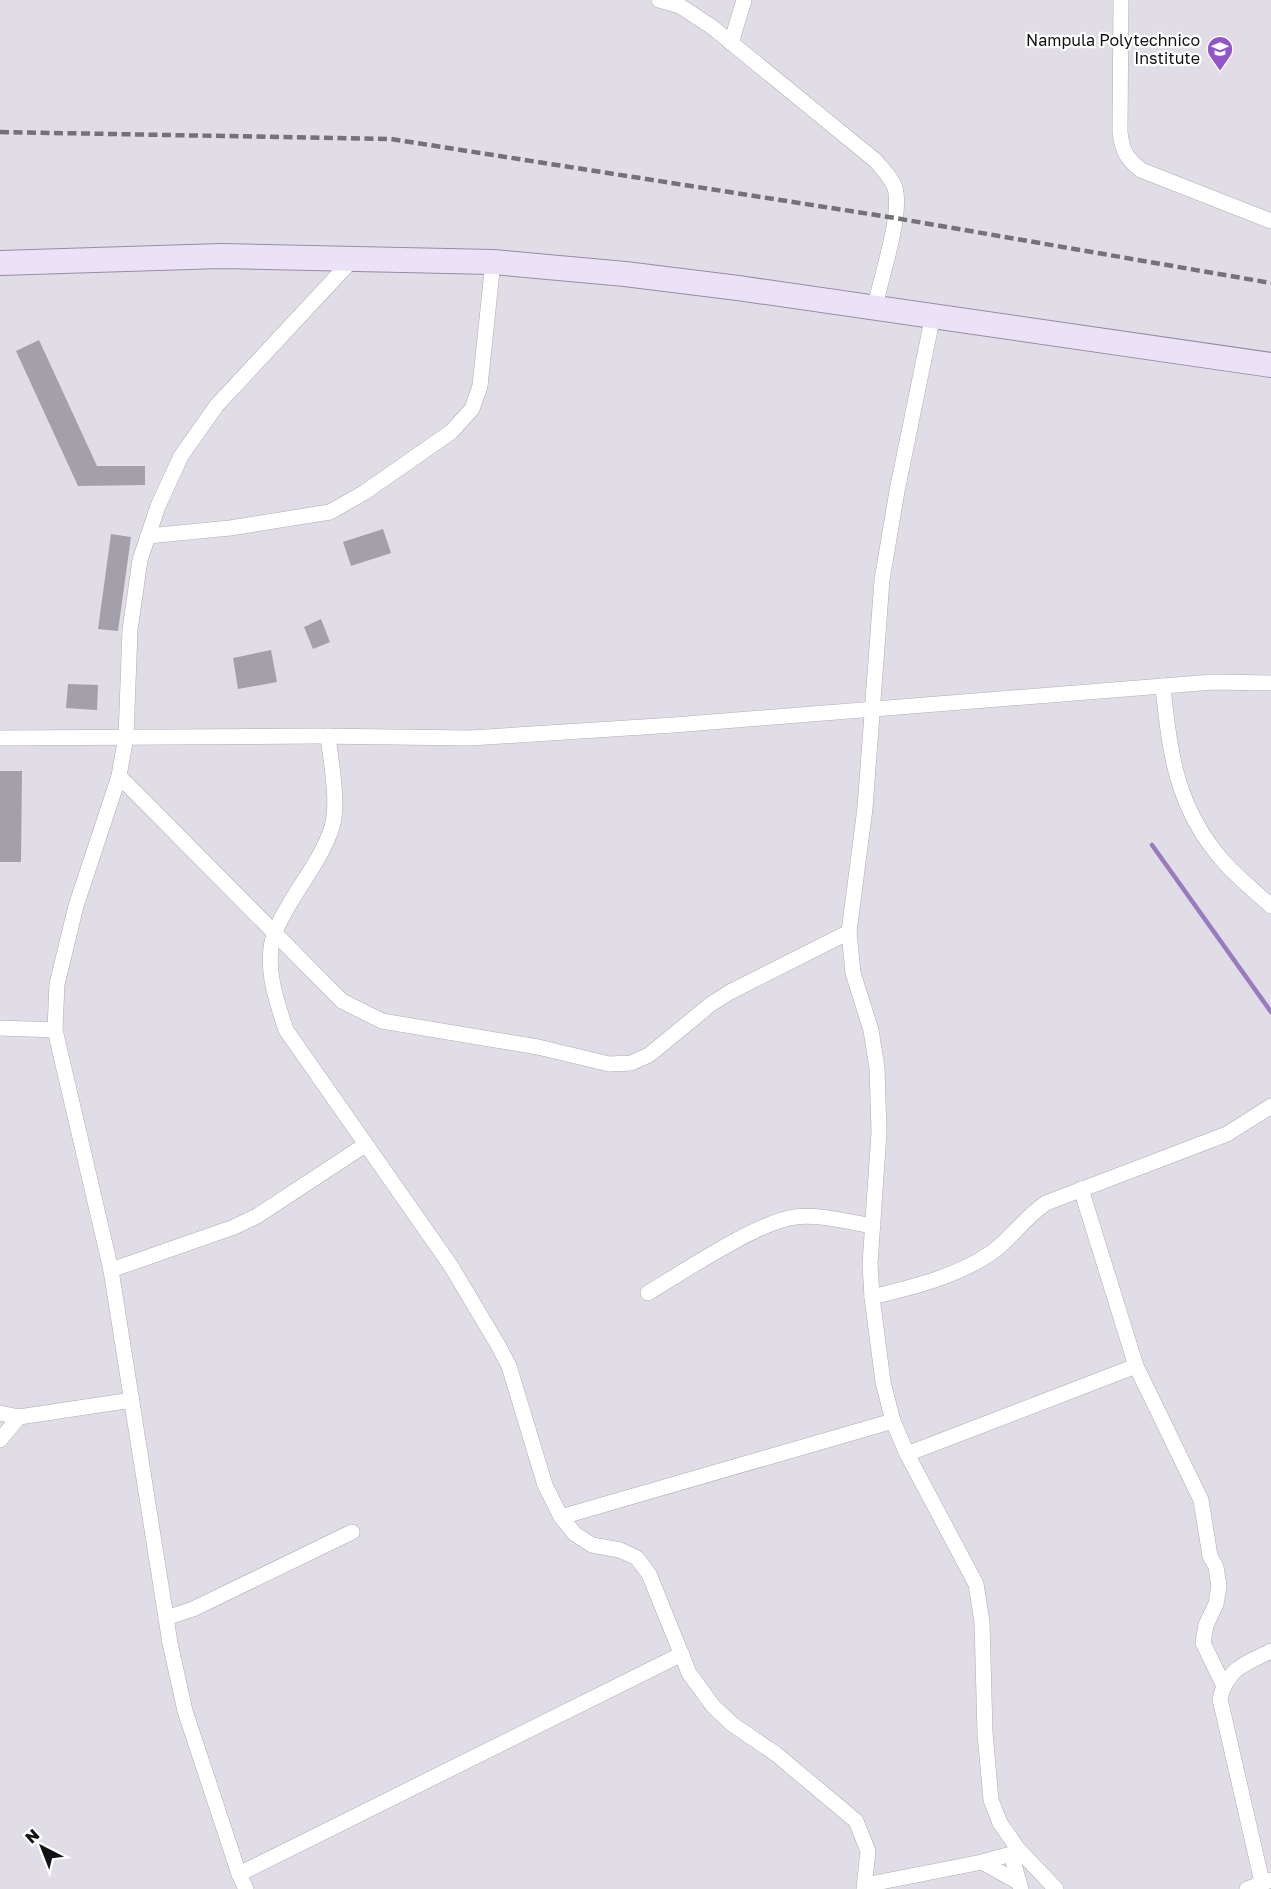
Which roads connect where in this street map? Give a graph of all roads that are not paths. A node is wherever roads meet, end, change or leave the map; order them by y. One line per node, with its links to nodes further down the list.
1 (660, 0): 4 (street)
2 (744, 0): 4 (street)
3 (1121, 0): 5 (street)
4 (731, 43): 9 (street)
5 (1271, 221)
6 (352, 260): 7 (main road); 8 (main road); 12 (street)
7 (493, 262): 9 (main road); 12 (street)
8 (0, 263)
9 (875, 308): 10 (main road)
10 (933, 315): 11 (main road); 15 (street)
11 (1271, 365)
12 (148, 536): 17 (street)
13 (1271, 683): 14 (street)
14 (1163, 686): 15 (street); 20 (street)
15 (874, 710): 16 (street); 21 (street)
16 (328, 736): 17 (street); 22 (street)
17 (126, 737): 18 (street); 19 (street)
18 (0, 738)
19 (119, 776): 22 (street); 24 (street)
20 (1271, 906)
21 (849, 932): 22 (street); 28 (street)
22 (275, 933): 26 (street)
23 (0, 1028): 24 (street)
24 (55, 1030): 29 (street)
25 (1271, 1106): 27 (street)
26 (365, 1145): 29 (street); 39 (street)
27 (1081, 1189): 31 (street); 32 (street)
28 (873, 1226): 30 (street); 31 (street)
29 (111, 1269): 33 (street)
30 (648, 1293)
31 (872, 1297): 36 (street)
32 (1136, 1366): 38 (street); 44 (street)
33 (132, 1400): 35 (street); 41 (street)
34 (0, 1413): 35 (street)
35 (19, 1417): 37 (street)
36 (893, 1421): 38 (street); 39 (street)
37 (0, 1440)
38 (907, 1454): 45 (street)
39 (561, 1517): 43 (street)
40 (352, 1532): 41 (street)
41 (166, 1618): 47 (street)
42 (1271, 1651): 44 (street)
43 (682, 1654): 47 (street); 50 (street)
44 (1223, 1684): 48 (street)
45 (1016, 1851): 46 (street); 49 (street); 52 (street)
46 (982, 1862): 49 (street); 50 (street)
47 (238, 1874): 51 (street)
48 (1267, 1881): 53 (street)
49 (1019, 1885)
50 (864, 1887)
51 (246, 1889)
52 (1056, 1889)
53 (1247, 1889)

